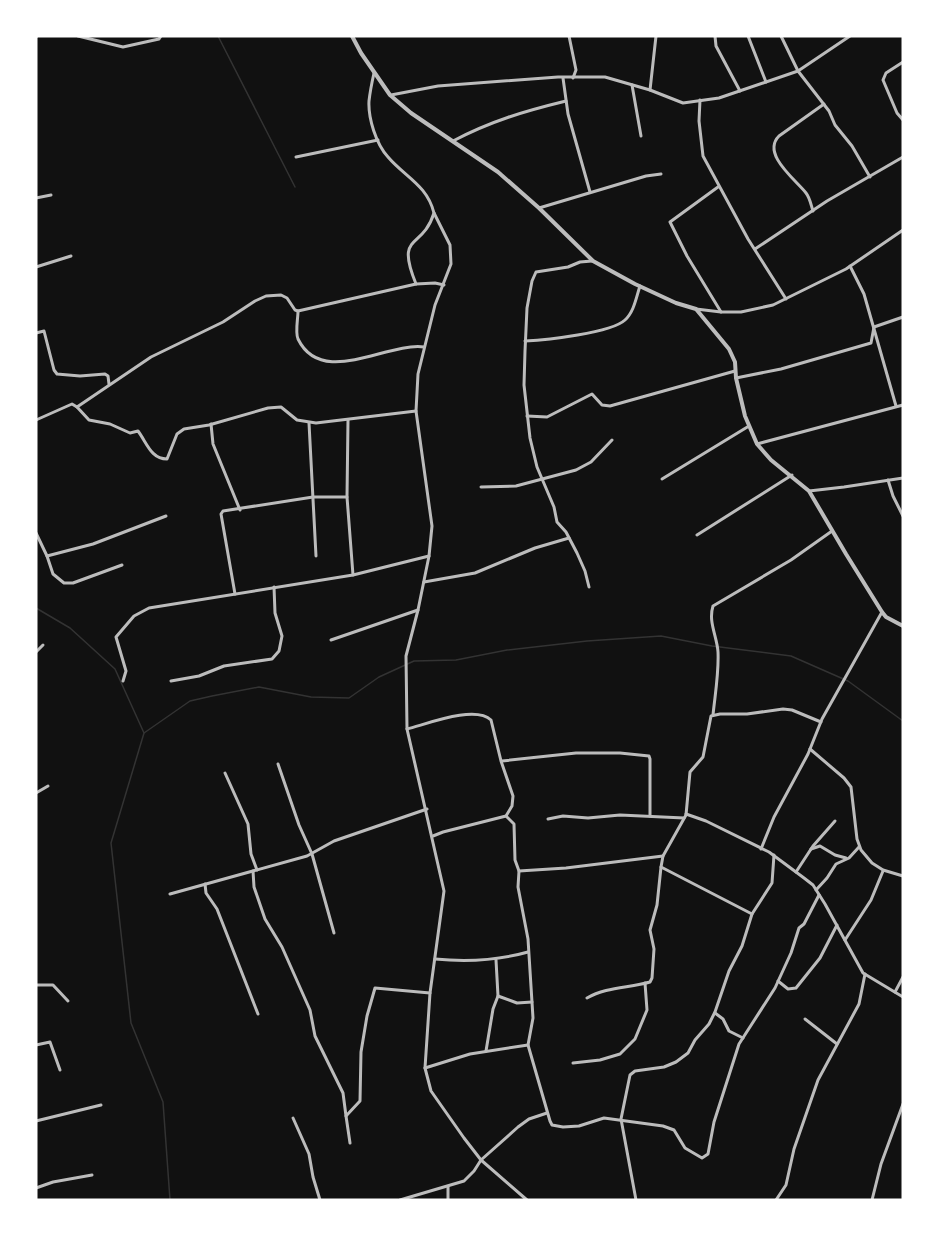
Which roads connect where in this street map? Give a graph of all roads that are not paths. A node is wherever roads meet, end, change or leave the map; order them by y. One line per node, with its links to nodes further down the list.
1 (78, 36): 2 (street)
2 (161, 36)
3 (352, 36): 12 (street)
4 (569, 36): 14 (street)
5 (656, 36): 17 (street)
6 (715, 36): 18 (street)
7 (748, 36): 15 (street)
8 (781, 36): 11 (street)
9 (850, 36): 11 (street)
10 (903, 62): 23 (street)
11 (798, 71): 15 (street); 22 (street)
12 (374, 72): 19 (street); 25 (street)
13 (563, 78): 14 (street); 19 (street); 21 (street)
14 (573, 78): 16 (street)
15 (766, 82): 18 (street)
16 (632, 85): 17 (street); 24 (street)
17 (650, 90): 20 (street)
18 (740, 91): 20 (street)
19 (390, 95): 26 (street)
20 (700, 100): 31 (street)
21 (566, 101): 26 (street); 32 (street)
22 (824, 104): 30 (street); 36 (street)
23 (903, 120)
24 (641, 136)
25 (378, 140): 27 (street); 37 (street)
26 (453, 141): 35 (street)
27 (296, 157)
28 (903, 157): 30 (street)
29 (661, 174): 32 (street)
30 (870, 177): 36 (street)
31 (718, 187): 39 (street); 50 (street)
32 (590, 192): 35 (street)
33 (51, 195): 34 (street)
34 (36, 198)
35 (539, 208): 41 (street)
36 (813, 211): 39 (street)
37 (434, 213): 44 (street); 45 (street)
38 (903, 230): 42 (street)
39 (755, 249): 47 (street)
40 (71, 256): 43 (street)
41 (592, 261): 46 (street); 54 (street)
42 (850, 266): 47 (street); 52 (street)
43 (36, 267)
44 (416, 284): 45 (street); 49 (street)
45 (444, 285): 55 (street)
46 (640, 286): 48 (street); 54 (street)
47 (786, 299): 50 (street)
48 (696, 309): 50 (street); 56 (street)
49 (298, 311): 55 (street); 58 (street)
50 (721, 312)
51 (903, 317): 52 (street)
52 (874, 327): 57 (street); 61 (street)
53 (36, 333): 58 (street)
54 (525, 341): 63 (street)
55 (424, 347): 62 (street)
56 (735, 371): 57 (street); 63 (street)
57 (736, 378): 68 (street)
58 (108, 384): 60 (street)
59 (903, 405): 61 (street)
60 (76, 407): 64 (street); 67 (street)
61 (896, 407): 70 (street)
62 (416, 411): 65 (street); 89 (street)
63 (527, 416): 72 (street)
64 (36, 420)
65 (348, 420): 66 (street); 79 (street)
66 (309, 423): 67 (street); 78 (street)
67 (211, 424): 80 (street)
68 (749, 426): 70 (street); 74 (street)
69 (612, 440): 72 (street)
70 (758, 444): 71 (street)
71 (792, 475): 77 (street); 85 (street)
72 (542, 478): 76 (street); 86 (street)
73 (903, 478): 75 (street)
74 (662, 479)
75 (888, 480): 77 (street); 82 (street)
76 (481, 487)
77 (809, 491): 83 (street)
78 (313, 497): 79 (street); 80 (street); 88 (street)
79 (347, 497): 91 (street)
80 (240, 510): 95 (street)
81 (166, 516): 87 (street)
82 (903, 516)
83 (832, 531): 97 (street); 104 (street)
84 (36, 533): 87 (street)
85 (697, 535)
86 (569, 538): 92 (street); 94 (street)
87 (47, 556): 90 (street)
88 (316, 556)
89 (429, 556): 91 (street); 92 (street)
90 (122, 565)
91 (352, 575): 93 (street)
92 (424, 582): 96 (street)
93 (274, 587): 95 (street); 103 (street)
94 (589, 587)
95 (235, 594): 102 (street)
96 (418, 610): 99 (street); 106 (street)
97 (882, 612): 98 (street); 105 (street)
98 (903, 626)
99 (331, 640)
100 (43, 645): 101 (street)
101 (36, 652)
102 (123, 681)
103 (171, 681)
104 (713, 715): 105 (street); 114 (street)
105 (820, 722): 107 (street)
106 (407, 729): 108 (street); 113 (street)
107 (810, 749): 121 (street); 122 (street)
108 (501, 761): 115 (street); 116 (street)
109 (278, 764): 124 (street)
110 (225, 773): 130 (street)
111 (48, 786): 112 (street)
112 (36, 793)
113 (427, 809): 120 (street); 124 (street)
114 (686, 814): 118 (street); 122 (street)
115 (506, 816): 120 (street); 131 (street)
116 (651, 816): 117 (street); 118 (street)
117 (548, 819)
118 (684, 819): 125 (street)
119 (835, 821): 123 (street)
120 (433, 836): 143 (street)
121 (859, 848): 127 (street); 129 (street)
122 (761, 849): 126 (street)
123 (811, 849): 127 (street); 132 (street)
124 (312, 854): 130 (street); 140 (street)
125 (663, 855): 128 (street); 131 (street)
126 (774, 855): 132 (street); 138 (street)
127 (848, 859): 135 (street)
128 (661, 867): 138 (street); 148 (street)
129 (883, 870): 133 (street); 141 (street)
130 (255, 871): 134 (street); 171 (street)
131 (519, 871): 142 (street)
132 (796, 872): 135 (street)
133 (903, 876)
134 (205, 884): 136 (street); 158 (street)
135 (816, 890): 137 (street)
136 (170, 894)
137 (819, 895): 139 (street); 147 (street)
138 (752, 914): 157 (street)
139 (837, 925): 141 (street); 147 (street)
140 (334, 933)
141 (845, 940): 145 (street)
142 (528, 952): 144 (street); 156 (street)
143 (435, 959): 144 (street); 151 (street)
144 (496, 960): 152 (street)
145 (865, 974): 150 (street); 161 (street)
146 (903, 977): 150 (street)
147 (778, 981): 160 (street)
148 (645, 983): 154 (street); 165 (street)
149 (36, 985): 155 (street)
150 (895, 992): 153 (street)
151 (430, 993): 166 (street); 171 (street)
152 (498, 996): 156 (street); 164 (street)
153 (903, 997)
154 (587, 998)
155 (68, 1001)
156 (532, 1002): 163 (street)
157 (715, 1013): 160 (street); 173 (street)
158 (258, 1014)
159 (805, 1019): 161 (street)
160 (743, 1038): 173 (street)
161 (837, 1044): 185 (street)
162 (36, 1045): 167 (street)
163 (528, 1045): 164 (street); 170 (street)
164 (486, 1051): 166 (street)
165 (573, 1063)
166 (425, 1068): 176 (street)
167 (60, 1070)
168 (903, 1104): 186 (street)
169 (101, 1105): 174 (street)
170 (547, 1113): 173 (street); 176 (street)
171 (346, 1116): 175 (street)
172 (293, 1118): 180 (street)
173 (621, 1119): 184 (street)
174 (36, 1121)
175 (350, 1143)
176 (481, 1160): 178 (street); 183 (street)
177 (92, 1175): 179 (street)
178 (448, 1186): 181 (street); 182 (street)
179 (36, 1188)
180 (320, 1200)
181 (400, 1200)
182 (448, 1200)
183 (526, 1200)
184 (636, 1200)
185 (776, 1200)
186 (872, 1200)

